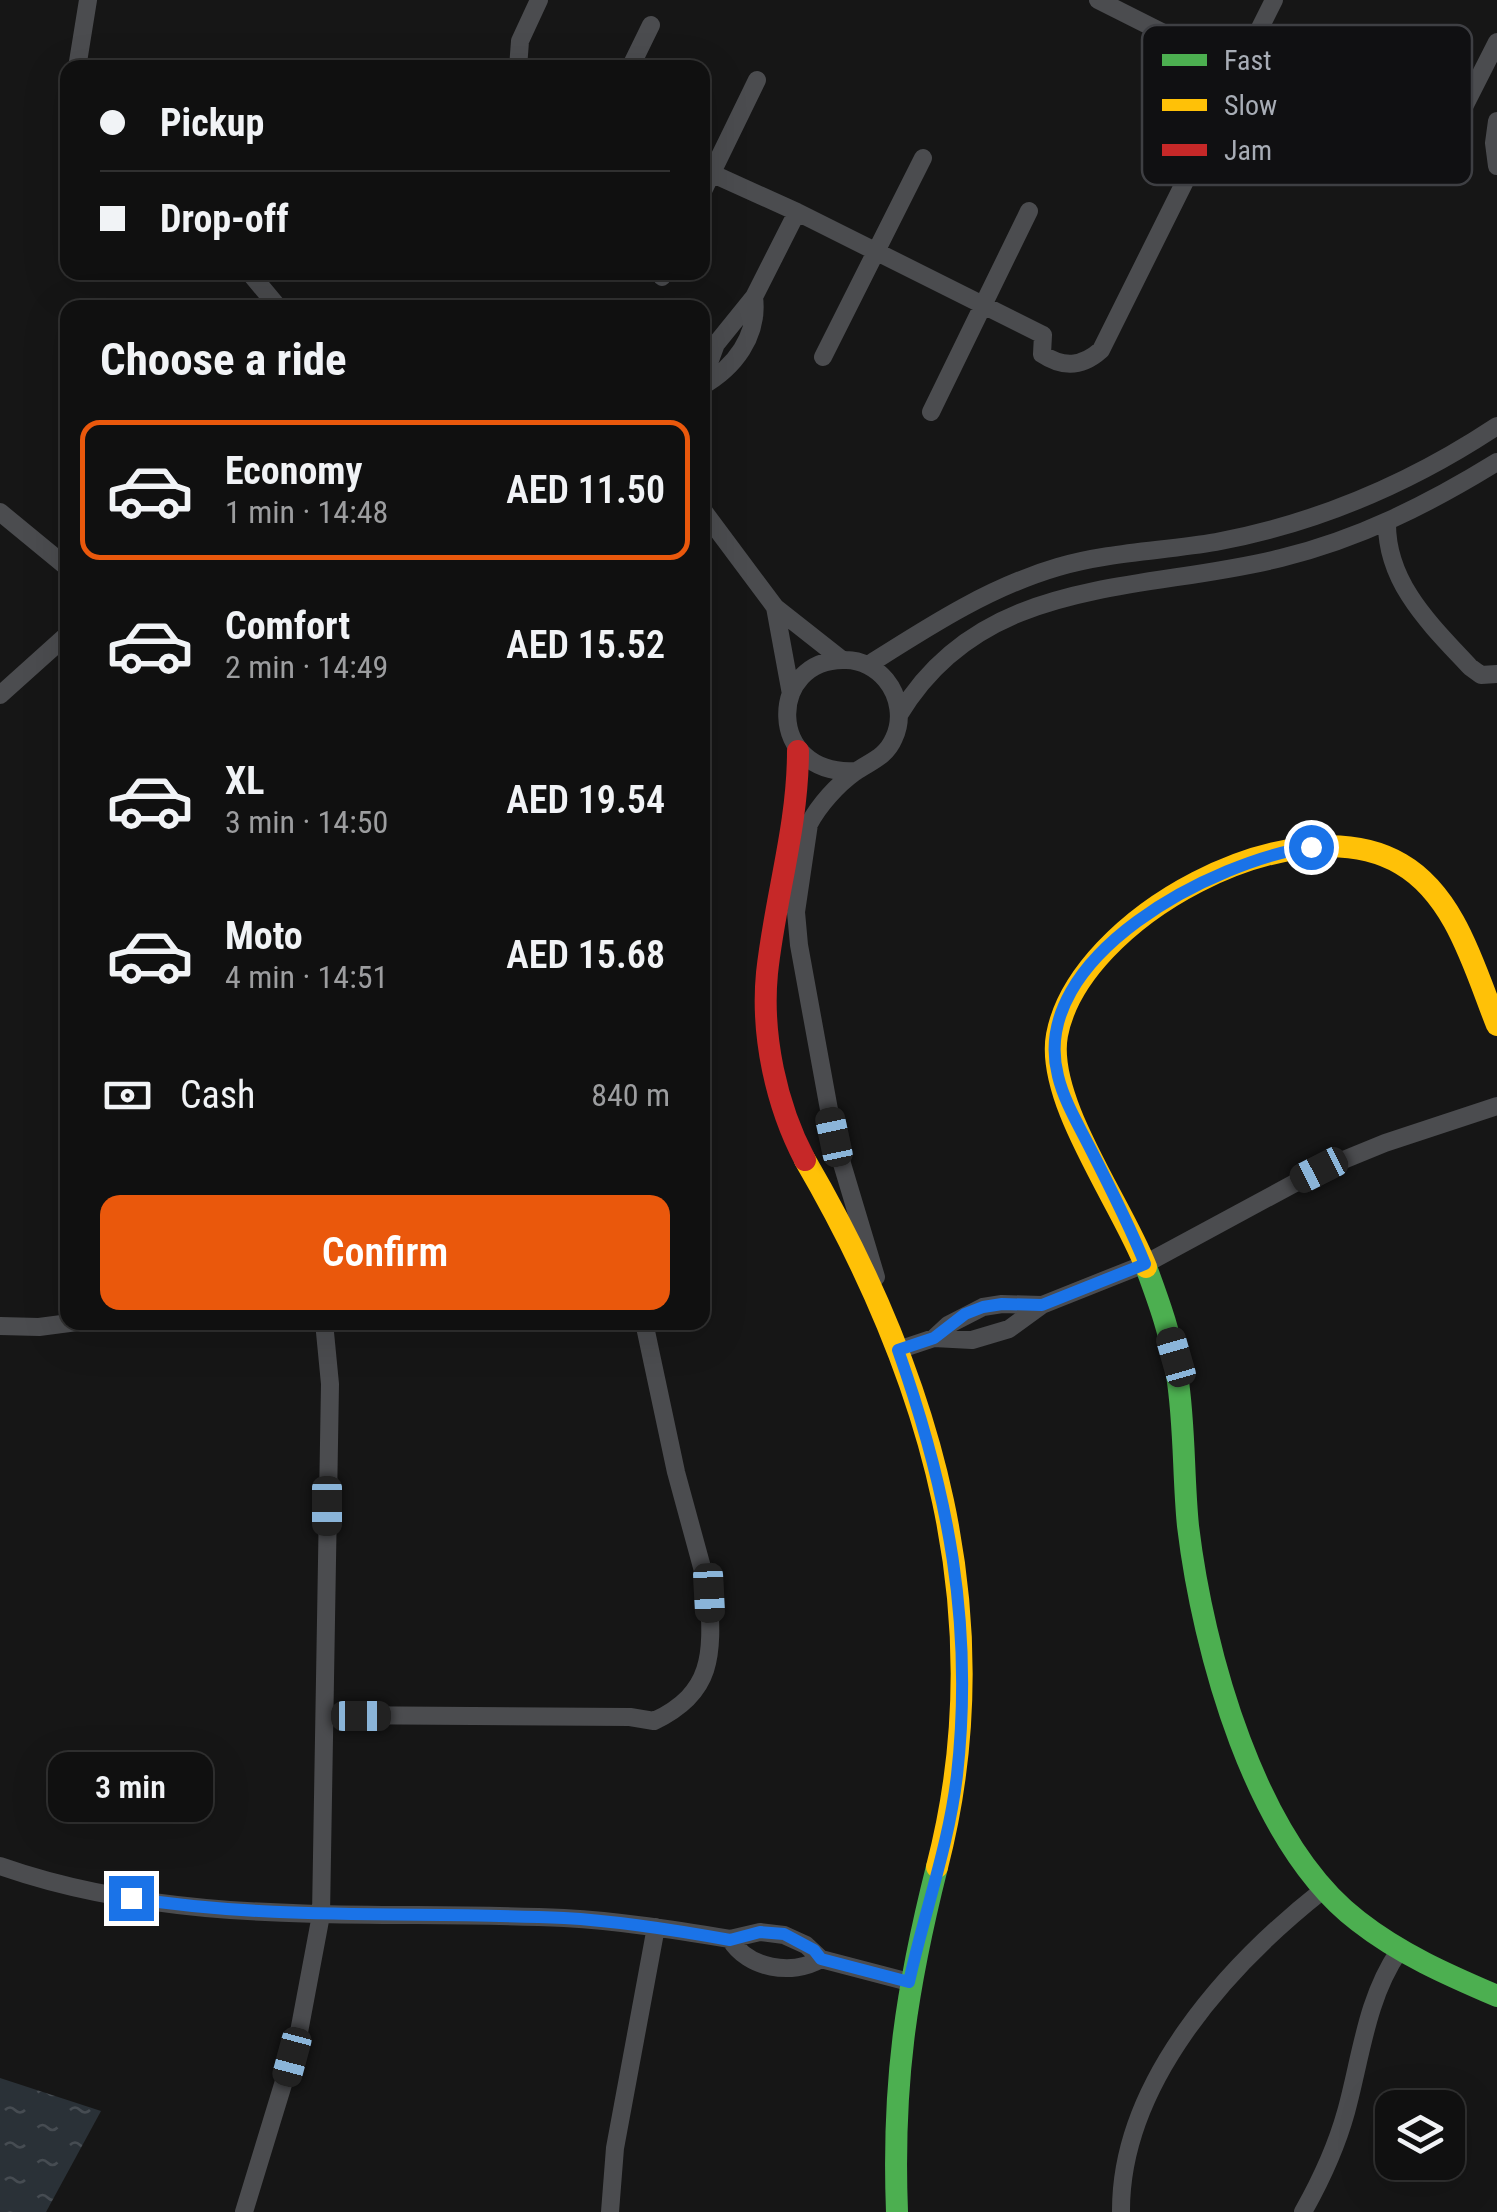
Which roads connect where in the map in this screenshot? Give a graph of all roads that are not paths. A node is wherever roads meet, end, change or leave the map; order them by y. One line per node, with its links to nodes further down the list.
1 (88, 0): 10 (street)
2 (540, 0): 8 (street)
3 (1274, 0): 7 (street)
4 (1106, 2): 6 (street)
5 (652, 25): 13 (street)
6 (1151, 25)
7 (1262, 25)
8 (525, 28): 11 (street); 12 (street)
9 (1497, 42): 15 (street)
10 (77, 60)
11 (509, 60)
12 (518, 60)
13 (634, 60)
14 (757, 80): 18 (street)
15 (1472, 91)
16 (1497, 121): 19 (street)
17 (923, 158): 24 (street)
18 (710, 166)
19 (1497, 166)
20 (710, 172): 23 (street)
21 (1183, 185): 27 (street)
22 (1029, 211): 27 (street)
23 (797, 212): 24 (street); 29 (street)
24 (875, 253): 27 (street); 28 (street)
25 (256, 280): 26 (street)
26 (272, 300)
27 (984, 306): 30 (street)
28 (823, 357)
29 (710, 361)
30 (931, 412)
31 (1497, 426): 40 (street)
32 (1497, 462): 35 (street)
33 (0, 512): 36 (street)
34 (710, 520): 37 (street)
35 (1387, 522): 41 (street); 44 (street)
36 (60, 561)
37 (775, 607): 39 (street); 42 (street)
38 (60, 641): 43 (street)
39 (842, 659): 40 (street); 42 (street)
40 (868, 666): 44 (street)
41 (1497, 674)
42 (791, 694): 45 (street)
43 (0, 695)
44 (899, 715): 46 (street)
45 (798, 751): 46 (street); 47 (street)
46 (856, 771): 47 (street)
47 (794, 866): 54 (street); 54 (street)
48 (1497, 1025): 50 (street)
49 (1497, 1106): 50 (street)
50 (1145, 1264): 51 (street); 61 (street)
51 (1042, 1305): 57 (street); 57 (street)
52 (60, 1324): 53 (street)
53 (0, 1326)
54 (889, 1326): 58 (street)
55 (325, 1330): 59 (street)
56 (646, 1330): 59 (street)
57 (934, 1338): 58 (street)
58 (898, 1350): 67 (street)
59 (325, 1715): 62 (street)
60 (0, 1866): 62 (street)
61 (1323, 1890): 65 (street); 72 (street)
62 (321, 1915): 63 (street); 69 (street)
63 (656, 1927): 64 (street); 70 (street)
64 (730, 1940): 66 (street); 66 (street)
65 (1398, 1951): 68 (street); 73 (street)
66 (821, 1959): 67 (street)
67 (909, 1982): 71 (street)
68 (1497, 1996)
69 (244, 2212)
70 (610, 2212)
71 (897, 2212)
72 (1122, 2212)
73 (1303, 2212)

